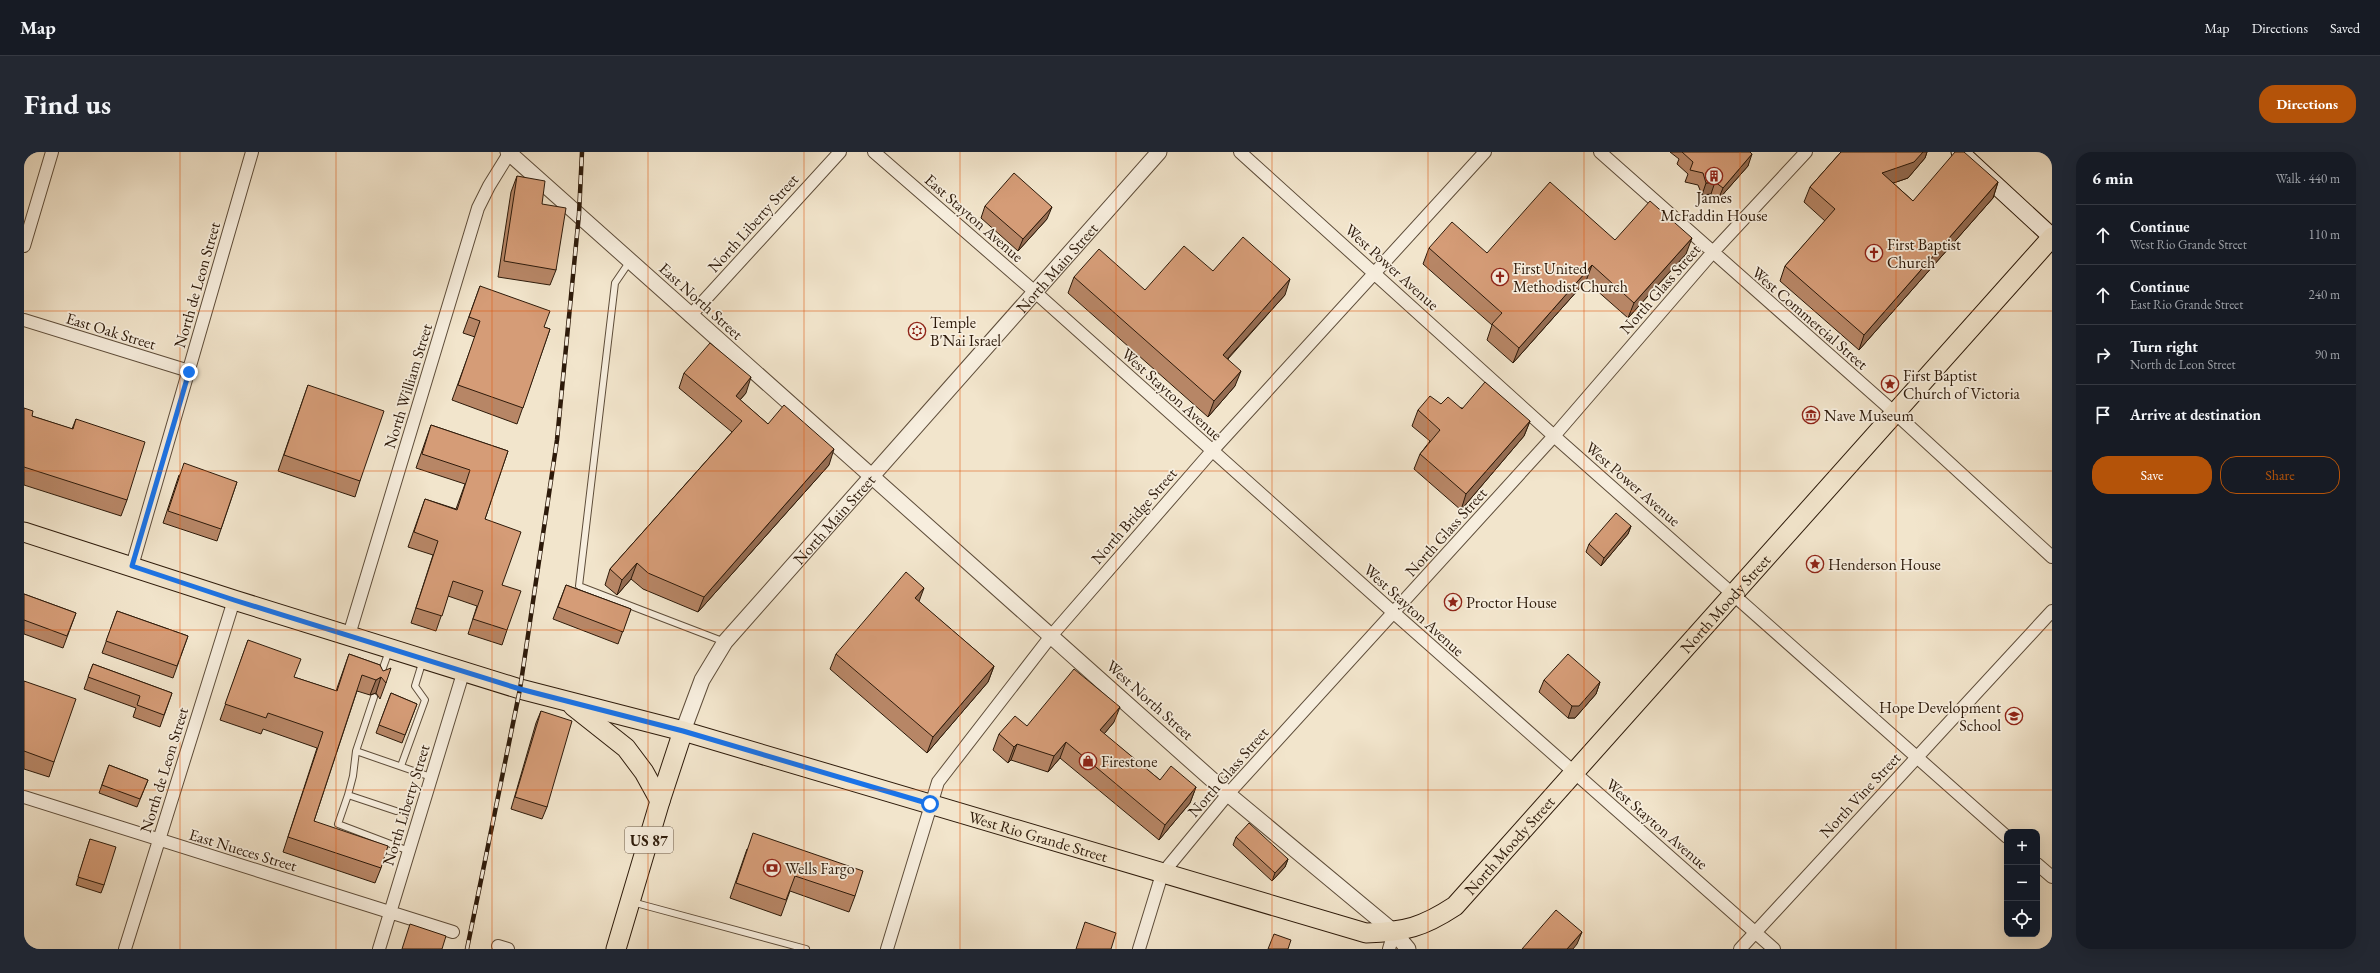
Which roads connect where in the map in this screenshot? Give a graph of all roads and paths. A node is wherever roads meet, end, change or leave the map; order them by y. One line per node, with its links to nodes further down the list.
1 (52, 152): 13 (street)
2 (252, 152): 20 (street, North de Leon Street)
3 (509, 152): 15 (street, East North Street); 32 (street, North William Street)
4 (840, 152): 18 (street, North Liberty Street)
5 (874, 152): 17 (street, East Stayton Avenue)
6 (1159, 152): 17 (street, North Main Street)
7 (1240, 152): 16 (street, West Power Avenue)
8 (1485, 152): 16 (street, North Bridge Street)
9 (1600, 152): 14 (street, West Commercial Street)
10 (1806, 152): 14 (street, North Glass Street)
11 (1960, 152): 12 (main road)
12 (2052, 237): 21 (main road, North Moody Street)
13 (24, 246)
14 (1712, 253): 21 (street, West Commercial Street); 22 (street, North Glass Street)
15 (630, 261): 18 (street, East North Street); 34 (lane)
16 (1376, 274): 22 (street, West Power Avenue); 23 (street, North Bridge Street)
17 (1035, 292): 23 (street, West Stayton Avenue); 24 (street, North Main Street)
18 (690, 316): 24 (street, East North Street)
19 (24, 320): 20 (street, East Oak Street)
20 (189, 372): 27 (street, North de Leon Street)
21 (1896, 414): 26 (street, West Commercial Street); 28 (main road, North Moody Street)
22 (1554, 436): 28 (street, West Power Avenue); 31 (street, North Glass Street)
23 (1212, 451): 31 (street, West Stayton Avenue); 33 (street, North Bridge Street)
24 (872, 474): 33 (street, West North Street); 34 (street, North Main Street)
25 (24, 532): 27 (main road, West Rio Grande Street)
26 (2052, 557)
27 (132, 566): 29 (main road, West Rio Grande Street)
28 (1735, 594): 43 (street, West Power Avenue); 45 (main road, North Moody Street)
29 (234, 600): 32 (main road, West Rio Grande Street); 54 (street, North de Leon Street)
30 (2052, 611): 43 (street, North Vine Street)
31 (1394, 613): 45 (street, West Stayton Avenue); 47 (street, North Glass Street)
32 (349, 635): 35 (main road, West Rio Grande Street)
33 (1051, 636): 47 (street, West North Street); 51 (street, North Bridge Street)
34 (725, 642): 41 (street, North Main Street)
35 (390, 648): 36 (main road, West Rio Grande Street); 38 (lane)
36 (424, 658): 37 (main road, West Rio Grande Street); 44 (lane)
37 (464, 670): 40 (main road, West Rio Grande Street); 46 (street, North Liberty Street)
38 (378, 682)
39 (374, 696): 42 (lane)
40 (566, 701): 41 (main road, West Rio Grande Street); 50 (main road)
41 (683, 731): 50 (main road, North Main Street / US 87); 51 (main road, West Rio Grande Street)
42 (356, 751): 44 (lane); 48 (lane)
43 (1918, 756): 53 (street, West Power Avenue); 62 (street, North Vine Street)
44 (402, 766): 46 (lane)
45 (1574, 773): 62 (street, West Stayton Avenue); 63 (main road, North Moody Street)
46 (432, 776): 55 (street, North Liberty Street)
47 (1228, 794): 57 (street, North Glass Street); 63 (street, West North Street)
48 (348, 795): 52 (lane); 55 (lane)
49 (24, 797): 54 (street, East Nueces Street)
50 (660, 801): 59 (main road, North Main Street / US 87)
51 (930, 804): 57 (main road, West Rio Grande Street); 68 (street, North Bridge Street)
52 (396, 811)
53 (2004, 834)
54 (159, 840): 60 (street, East Nueces Street); 64 (street, North de Leon Street)
55 (409, 851): 60 (street, North Liberty Street)
56 (2038, 865): 58 (street)
57 (1162, 874): 63 (main road, West Rio Grande Street); 69 (street, North Glass Street)
58 (2052, 877)
59 (631, 901): 66 (main road, North Main Street / US 87); 67 (lane)
60 (390, 913): 61 (street, East Nueces Street); 65 (street, North Liberty Street)
61 (453, 932)
62 (1755, 932): 71 (street, North Vine Street); 72 (street, West Stayton Avenue)
63 (1391, 941): 70 (street, West North Street)
64 (125, 949)
65 (379, 949)
66 (616, 949)
67 (806, 949)
68 (886, 949)
69 (1139, 949)
70 (1408, 949)
71 (1740, 949)
72 (1774, 949)

